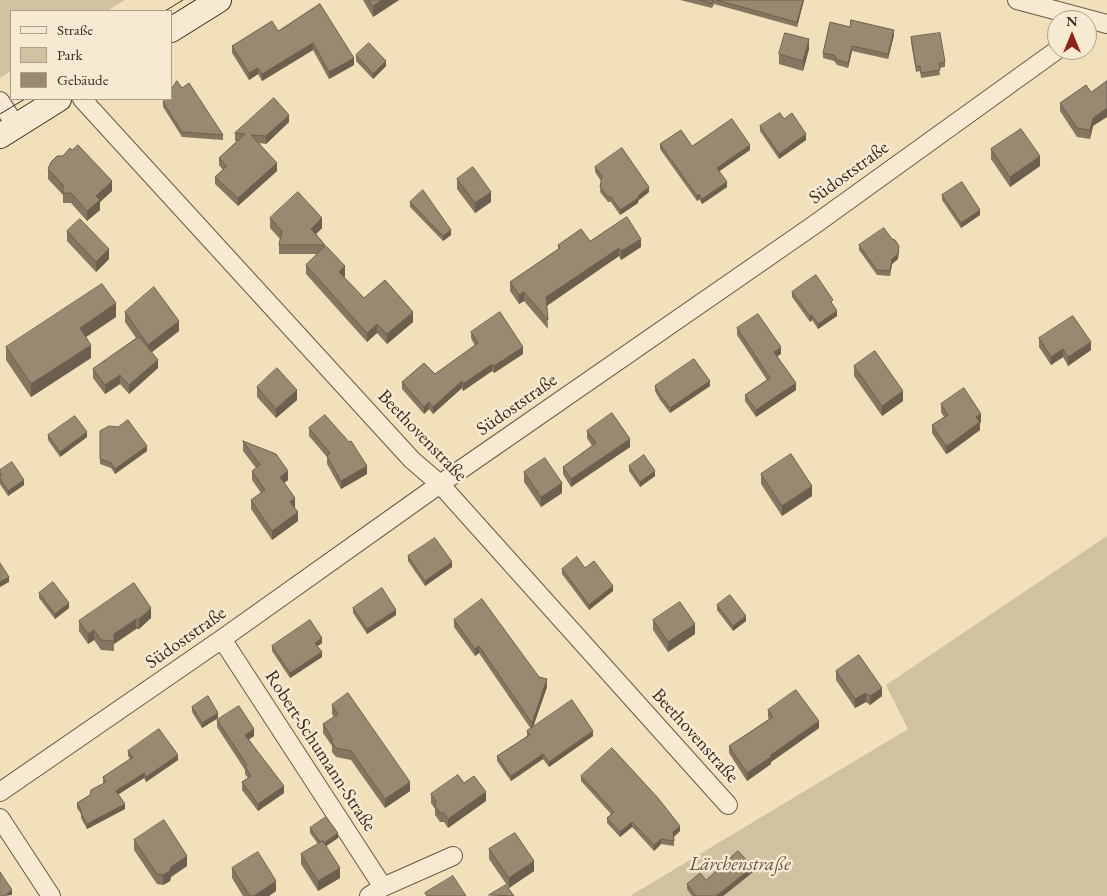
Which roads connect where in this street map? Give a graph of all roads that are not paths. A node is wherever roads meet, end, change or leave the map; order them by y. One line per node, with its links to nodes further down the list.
1 (219, 0): 4 (main road)
2 (1017, 0): 3 (street)
3 (1050, 10)
4 (172, 29)
5 (1047, 57): 10 (street, Südoststraße)
6 (57, 100): 9 (main road)
7 (83, 100): 10 (street, Beethovenstraße)
8 (0, 101): 9 (street)
9 (8, 131)
10 (440, 484): 11 (street, Südoststraße); 13 (street, Beethovenstraße)
11 (222, 639): 12 (street, Südoststraße); 16 (street, Robert-Schumann-Straße)
12 (2, 786)
13 (728, 805)
14 (0, 818): 17 (street)
15 (453, 856): 16 (street, Robert-Schumann-Straße)
16 (376, 891)
17 (52, 896)

